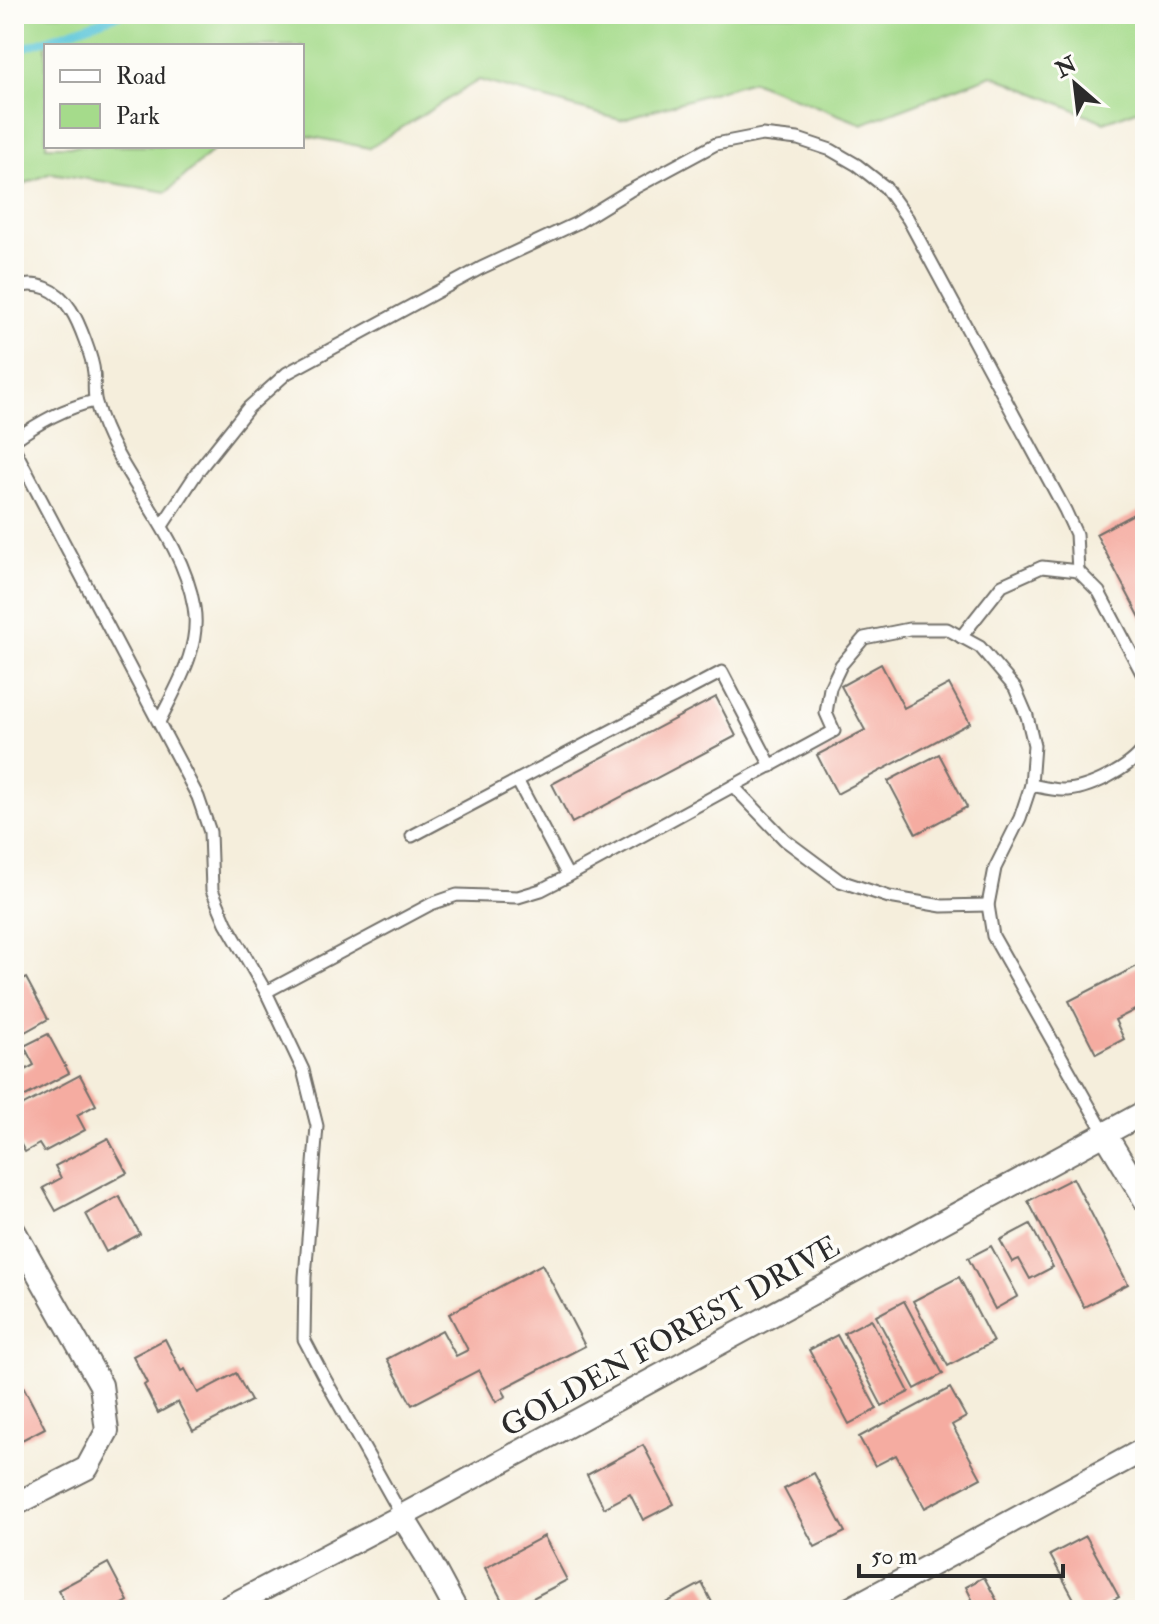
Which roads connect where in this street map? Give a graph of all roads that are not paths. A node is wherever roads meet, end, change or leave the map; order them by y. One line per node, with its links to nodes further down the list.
1 (14, 288): 2 (lane)
2 (95, 401): 3 (lane); 5 (lane)
3 (14, 440)
4 (14, 448): 9 (lane)
5 (162, 526): 6 (lane); 9 (lane)
6 (1078, 571): 7 (lane); 8 (lane)
7 (961, 637): 11 (lane); 13 (lane)
8 (1145, 679)
9 (159, 722): 18 (lane)
10 (1145, 747): 13 (lane)
11 (771, 766): 12 (lane); 14 (lane)
12 (517, 780): 15 (lane); 16 (lane)
13 (1031, 785): 17 (lane)
14 (733, 786): 16 (lane); 17 (lane)
15 (412, 836)
16 (568, 876): 18 (lane)
17 (988, 905): 20 (lane)
18 (266, 992): 25 (lane)
19 (1145, 1112): 20 (street, GOLDEN FOREST DRIVE)
20 (1105, 1134): 21 (street); 25 (street, GOLDEN FOREST DRIVE)
21 (1145, 1200)
22 (14, 1231): 24 (street)
23 (1145, 1449): 28 (street)
24 (14, 1505)
25 (402, 1516): 26 (street, GOLDEN FOREST DRIVE); 27 (street)
26 (223, 1610)
27 (456, 1610)
28 (848, 1610)

